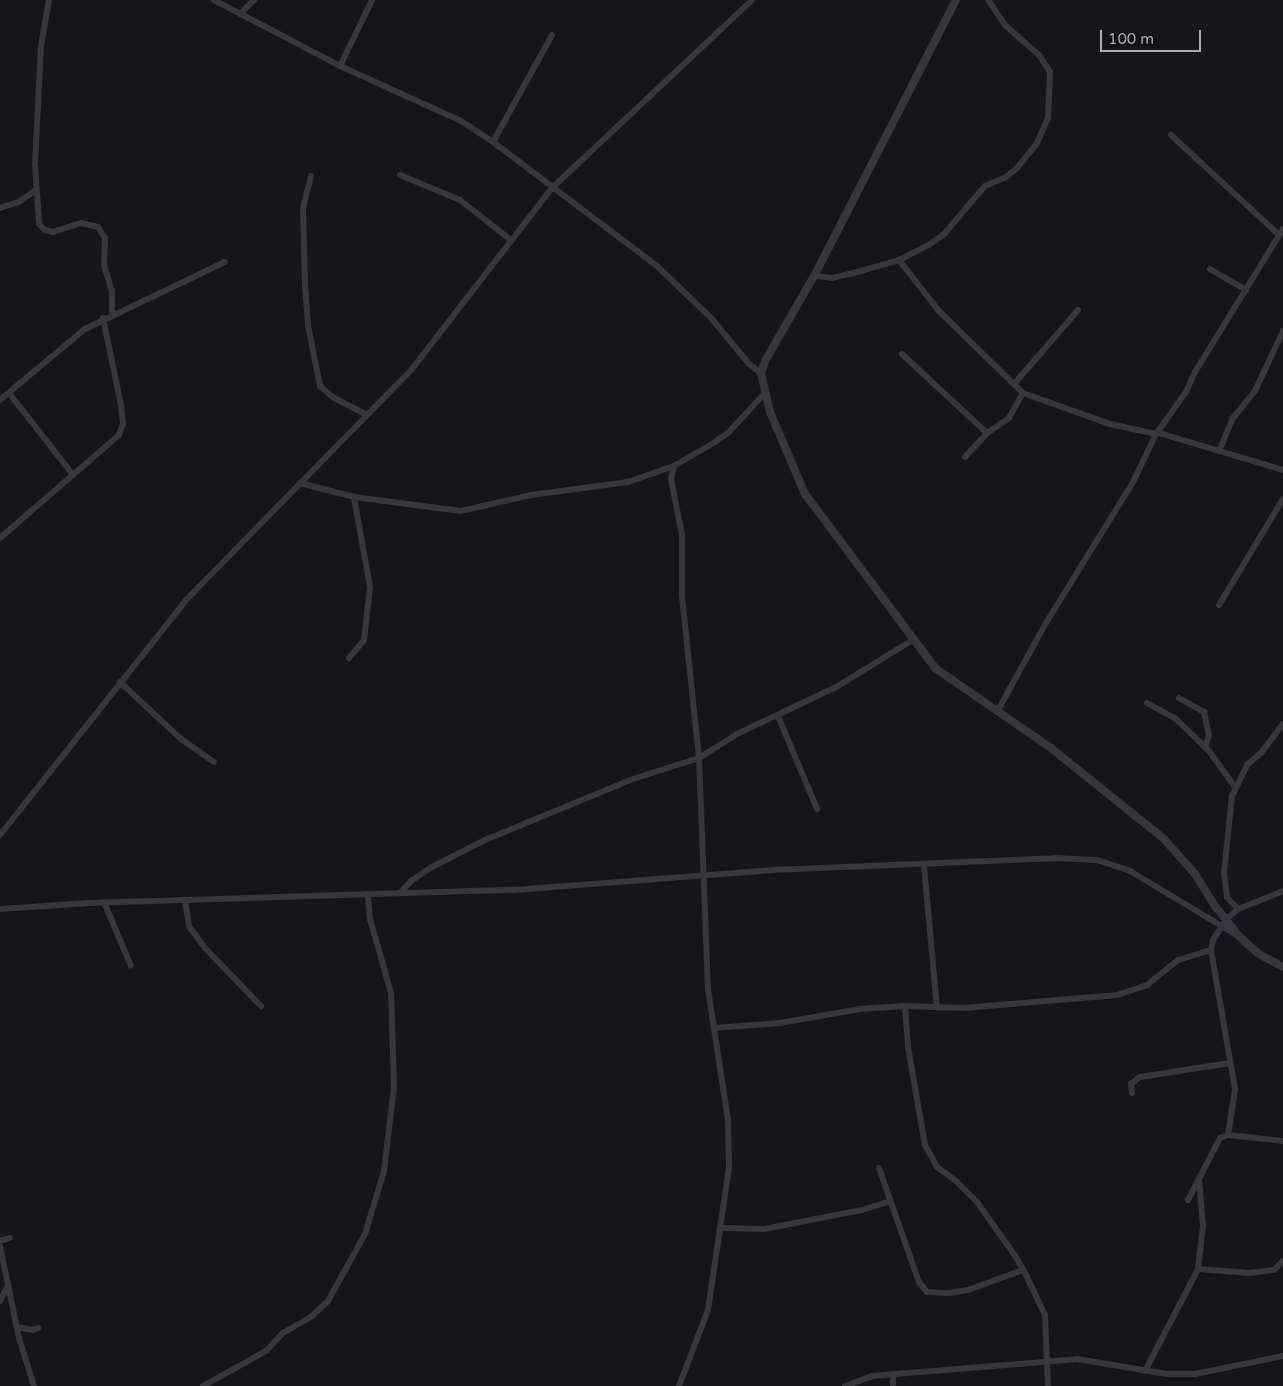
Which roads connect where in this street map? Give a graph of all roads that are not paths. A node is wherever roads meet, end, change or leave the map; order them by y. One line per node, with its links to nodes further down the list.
1 (49, 0): 17 (street)
2 (214, 0): 8 (street)
3 (254, 0): 9 (street)
4 (372, 0): 11 (street)
5 (752, 0): 16 (street)
6 (956, 0): 24 (street)
7 (988, 0): 21 (street)
8 (223, 2): 9 (street)
9 (240, 14): 11 (street)
10 (552, 36): 13 (street)
11 (340, 66): 13 (street)
12 (1171, 135): 19 (street)
13 (493, 142): 16 (street)
14 (400, 175): 20 (street)
15 (311, 176): 37 (street)
16 (552, 188): 20 (street); 31 (street)
17 (34, 191): 18 (street); 27 (street)
18 (0, 208)
19 (1281, 232): 25 (street)
20 (511, 240): 37 (street)
21 (898, 260): 24 (street); 32 (street)
22 (225, 262): 27 (street)
23 (1210, 269): 25 (street)
24 (814, 276): 31 (street)
25 (1246, 290): 39 (street)
26 (1078, 310): 32 (street)
27 (112, 314): 28 (street)
28 (103, 318): 33 (street); 44 (street)
29 (1283, 331): 40 (street)
30 (902, 354): 38 (street)
31 (761, 373): 35 (street)
32 (1014, 384): 34 (street)
33 (9, 393): 36 (street); 44 (street)
34 (1023, 393): 38 (street); 39 (street)
35 (764, 394): 42 (street); 50 (street)
36 (0, 400)
37 (367, 415): 45 (street)
38 (987, 433): 41 (street)
39 (1158, 434): 40 (street); 55 (street)
40 (1219, 451): 43 (street)
41 (965, 457)
42 (674, 466): 46 (street); 59 (street)
43 (1283, 470)
44 (73, 475): 48 (street)
45 (300, 483): 46 (street); 52 (street)
46 (354, 497): 51 (street)
47 (1283, 499): 49 (street)
48 (0, 538)
49 (1219, 605)
50 (914, 639): 55 (street); 56 (street)
51 (349, 658)
52 (120, 682): 60 (street); 63 (street)
53 (1178, 698): 58 (street)
54 (1147, 703): 58 (street)
55 (997, 712): 73 (street)
56 (778, 716): 59 (street); 62 (street)
57 (1282, 727): 61 (street)
58 (1205, 747): 61 (street)
59 (699, 758): 65 (street); 67 (street)
60 (214, 762)
61 (1235, 787): 72 (street)
62 (817, 809)
63 (0, 835)
64 (924, 864): 65 (street); 74 (street); 81 (street)
65 (703, 875): 67 (street); 82 (street)
66 (1283, 891): 72 (street)
67 (400, 893): 68 (street)
68 (368, 894): 69 (street); 107 (street)
69 (185, 900): 70 (street); 79 (street)
70 (104, 902): 71 (street); 77 (street)
71 (0, 909)
72 (1238, 909): 73 (street)
73 (1226, 920): 74 (street); 75 (street)
74 (1222, 928): 75 (street); 76 (street)
75 (1239, 936): 78 (street)
76 (1211, 950): 81 (street); 83 (street)
77 (131, 966)
78 (1283, 967)
79 (261, 1006)
80 (905, 1006): 81 (street); 82 (street); 97 (street)
81 (937, 1006)
82 (714, 1028): 91 (street)
83 (1230, 1063): 84 (street); 85 (street)
84 (1132, 1093)
85 (1228, 1135): 86 (street); 88 (street)
86 (1283, 1141)
87 (879, 1168): 90 (street)
88 (1200, 1178): 89 (street); 96 (street)
89 (1188, 1200)
90 (891, 1201): 91 (street); 97 (street)
91 (722, 1228): 108 (street)
92 (10, 1238): 93 (street)
93 (0, 1241)
94 (0, 1246): 98 (street)
95 (1283, 1261): 96 (street)
96 (1198, 1269): 104 (street)
97 (1023, 1270): 103 (street)
98 (8, 1284): 99 (street); 100 (street)
99 (0, 1301)
100 (17, 1327): 101 (street); 106 (street)
101 (39, 1328)
102 (1283, 1356): 104 (street)
103 (1046, 1362): 104 (street); 105 (street); 111 (street)
104 (1145, 1371)
105 (893, 1374): 109 (street); 110 (street)
106 (34, 1386)
107 (203, 1386)
108 (678, 1386)
109 (845, 1386)
110 (893, 1386)
111 (1048, 1386)

